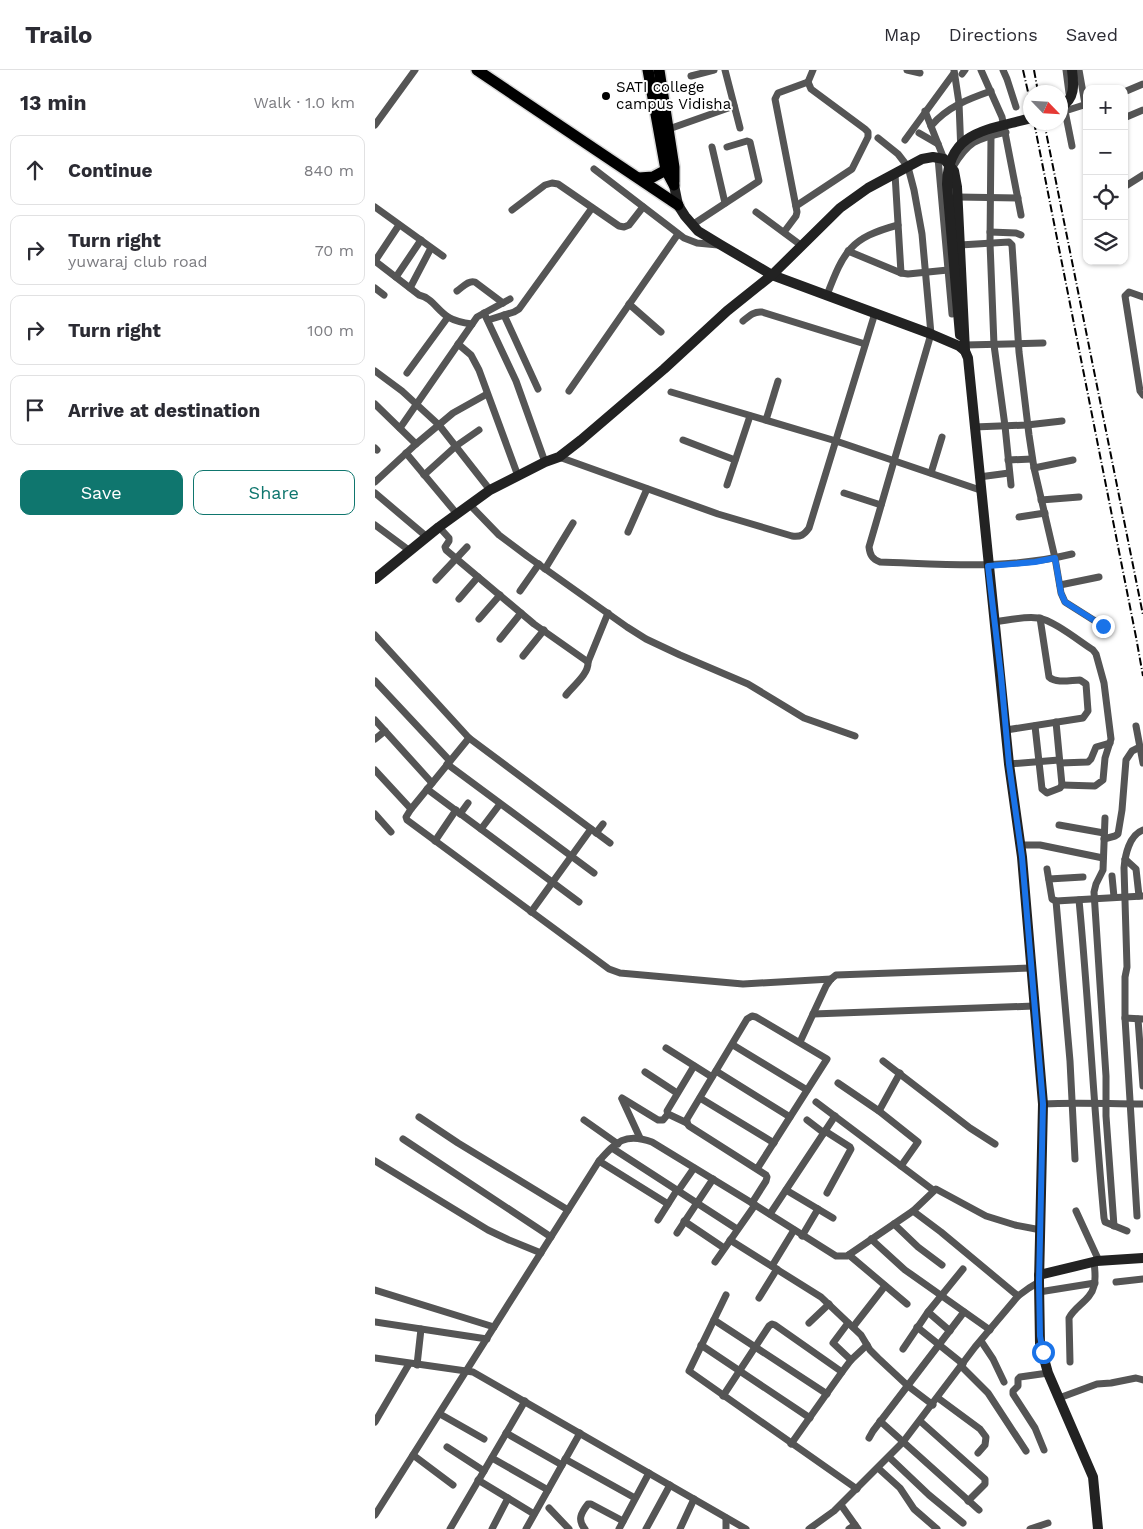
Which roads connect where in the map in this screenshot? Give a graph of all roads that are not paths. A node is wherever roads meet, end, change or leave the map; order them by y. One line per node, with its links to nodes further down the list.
1 (415, 70): 32 (street)
2 (477, 70): 53 (main road)
3 (648, 70): 35 (main road)
4 (659, 70): 35 (main road)
5 (714, 70): 16 (street)
6 (725, 70): 25 (street)
7 (813, 70): 17 (street)
8 (907, 70): 15 (street)
9 (981, 70): 21 (street)
10 (1003, 70): 26 (street)
11 (1066, 70): 27 (street)
12 (1072, 70): 22 (main road, bridge)
13 (1079, 70): 19 (street)
14 (959, 72): 23 (street); 29 (street)
15 (920, 73)
16 (691, 76)
17 (808, 82): 61 (street); 61 (street)
18 (1143, 84): 20 (street)
19 (1083, 89)
20 (1128, 90)
21 (991, 91): 23 (street); 36 (street)
22 (1068, 100)
23 (959, 103): 33 (street); 45 (street)
24 (1083, 105): 27 (street)
25 (734, 106): 34 (street); 35 (street)
26 (1016, 107)
27 (1071, 109): 42 (street)
28 (1143, 110): 30 (street)
29 (925, 111): 33 (street); 40 (street)
30 (1128, 116)
31 (1023, 120): 110 (main road, bridge)
32 (375, 125)
33 (931, 126): 41 (street)
34 (739, 128)
35 (664, 131): 50 (main road); 54 (main road)
36 (1006, 132): 38 (street); 58 (street)
37 (919, 133): 41 (street)
38 (991, 136): 45 (street); 57 (street)
39 (878, 138): 47 (street)
40 (905, 140)
41 (938, 144): 46 (street)
42 (1072, 146)
43 (712, 147): 59 (street)
44 (727, 147): 59 (street)
45 (961, 153): 48 (street)
46 (941, 158): 47 (main road); 48 (main road); 84 (street)
47 (908, 167): 51 (main road); 85 (street)
48 (952, 168): 56 (main road)
49 (594, 169): 63 (street)
50 (666, 170): 53 (main road); 54 (main road)
51 (895, 174): 70 (street); 79 (main road)
52 (1143, 175): 55 (street)
53 (639, 178): 60 (main road)
54 (674, 185): 60 (main road)
55 (1128, 185)
56 (958, 197): 57 (street); 77 (main road)
57 (991, 198): 58 (street); 72 (street)
58 (1018, 198): 67 (street)
59 (725, 203): 69 (street)
60 (678, 205): 69 (main road)
61 (796, 206): 71 (street)
62 (375, 207): 68 (street)
63 (643, 207): 64 (street); 73 (street)
64 (593, 208): 65 (street); 100 (street)
65 (512, 210)
66 (756, 212): 71 (street)
67 (1021, 215)
68 (399, 225): 75 (street); 83 (street)
69 (692, 225): 78 (main road)
70 (898, 225): 81 (street); 86 (street)
71 (784, 232): 79 (street)
72 (990, 232): 74 (street); 76 (street)
73 (678, 234): 78 (street); 97 (street)
74 (1021, 235)
75 (421, 240): 80 (street); 88 (street)
76 (990, 243): 77 (street); 111 (street); 112 (street)
77 (960, 245): 110 (main road)
78 (721, 246): 87 (main road)
79 (802, 246): 87 (main road)
80 (431, 248): 82 (street); 90 (street)
81 (848, 251): 86 (street); 93 (street)
82 (443, 256)
83 (375, 261): 88 (street)
84 (948, 270): 85 (street); 99 (street)
85 (925, 272): 86 (street); 106 (street)
86 (901, 273)
87 (773, 275): 93 (main road); 138 (main road)
88 (396, 277): 90 (street)
89 (375, 288): 92 (street)
90 (409, 288): 101 (street)
91 (457, 291): 96 (street)
92 (384, 295)
93 (827, 295): 98 (main road)
94 (1143, 297): 120 (street)
95 (510, 299): 96 (street)
96 (503, 303): 102 (street)
97 (629, 304): 105 (street); 117 (street)
98 (875, 313): 106 (main road); 109 (street)
99 (952, 314)
100 (504, 315): 102 (street); 116 (street)
101 (448, 317): 104 (street); 114 (street)
102 (486, 317): 104 (street); 144 (street)
103 (743, 321): 109 (street)
104 (472, 324): 108 (street)
105 (661, 332)
106 (931, 334): 110 (main road); 143 (street)
107 (1043, 342): 111 (street)
108 (458, 344): 119 (street); 122 (street)
109 (865, 344): 134 (street)
110 (962, 344): 112 (street); 129 (main road)
111 (1019, 344): 112 (street); 127 (street)
112 (994, 345): 128 (street)
113 (375, 371): 122 (street)
114 (407, 373)
115 (778, 381): 124 (street)
116 (537, 389)
117 (569, 391)
118 (671, 392): 123 (street)
119 (487, 394): 126 (street); 149 (street)
120 (1143, 395)
121 (375, 404): 130 (street)
122 (416, 404): 126 (street); 130 (street)
123 (750, 416): 124 (street); 140 (street)
124 (766, 420): 134 (street)
125 (1062, 421): 127 (street)
126 (439, 425): 135 (street); 136 (street)
127 (1027, 425): 128 (street); 139 (street)
128 (1005, 426): 129 (street); 141 (street)
129 (974, 427): 150 (main road)
130 (400, 428): 135 (street)
131 (479, 430): 136 (street)
132 (942, 437): 146 (street)
133 (683, 440): 140 (street)
134 (836, 441): 143 (street); 154 (street)
135 (416, 444): 137 (street)
136 (456, 446): 148 (street); 155 (street)
137 (406, 453): 148 (street); 151 (street)
138 (559, 457): 144 (main road); 154 (street)
139 (1032, 459): 141 (street); 145 (street)
140 (735, 460): 152 (street)
141 (1008, 460): 147 (street)
142 (1073, 460): 145 (street)
143 (894, 461): 146 (street); 162 (street)
144 (545, 462): 149 (main road)
145 (1034, 468): 160 (street)
146 (931, 473): 156 (street)
147 (1009, 473): 150 (street); 153 (street)
148 (424, 475): 163 (street)
149 (518, 476): 155 (main road)
150 (979, 477): 156 (main road)
151 (375, 482)
152 (727, 485)
153 (1011, 486)
154 (647, 488): 169 (street)
155 (490, 490): 161 (main road)
156 (980, 490): 176 (main road)
157 (375, 493): 170 (street)
158 (844, 493): 162 (street)
159 (1079, 496): 160 (street)
160 (1041, 500): 164 (street)
161 (470, 505): 163 (main road); 177 (street)
162 (881, 505): 176 (street)
163 (457, 514): 168 (main road)
164 (1045, 514): 165 (street); 175 (street)
165 (1019, 517)
166 (573, 523): 177 (street)
167 (375, 525): 172 (street)
168 (439, 527): 170 (main road); 174 (street)
169 (628, 532)
170 (427, 536): 172 (main road)
171 (467, 547): 174 (street)
172 (409, 550): 180 (main road)
173 (1072, 554): 175 (street)
174 (456, 558): 178 (street); 181 (street)
175 (1055, 558): 176 (street); 182 (street)
176 (988, 566): 190 (main road)
177 (542, 567): 183 (street); 187 (street)
178 (478, 577): 184 (street); 185 (street)
179 (1099, 577): 182 (street)
180 (376, 578)
181 (436, 580)
182 (1060, 584): 191 (street)
183 (520, 591)
184 (500, 595): 186 (street); 189 (street)
185 (459, 599)
186 (521, 613): 192 (street); 194 (street)
187 (607, 613): 196 (street); 205 (street)
188 (1040, 618): 190 (street); 200 (street); 208 (street)
189 (479, 619)
190 (994, 622): 203 (main road)
191 (1103, 626)
192 (544, 630): 195 (street); 196 (street)
193 (375, 635): 206 (street)
194 (500, 639)
195 (523, 656)
196 (588, 662): 198 (street)
197 (375, 681): 212 (street)
198 (566, 694)
199 (375, 720): 204 (street)
200 (1056, 722): 201 (street); 211 (street)
201 (1035, 726): 203 (street); 210 (street)
202 (1136, 726): 209 (street)
203 (1006, 730): 213 (main road)
204 (385, 731): 207 (street); 217 (street)
205 (855, 736)
206 (469, 738): 212 (street); 228 (street)
207 (375, 739)
208 (1110, 743): 211 (street); 216 (street)
209 (1140, 747): 214 (street); 230 (street)
210 (1039, 762): 211 (street); 213 (street); 216 (street)
211 (1060, 762): 216 (street)
212 (449, 763): 217 (street); 219 (street)
213 (1009, 764): 233 (main road)
214 (1143, 764)
215 (375, 770): 220 (street)
216 (1062, 785)
217 (429, 786): 220 (street); 221 (street)
218 (468, 803): 221 (street)
219 (500, 804): 226 (street); 234 (street)
220 (411, 810): 231 (street)
221 (458, 812): 226 (street); 231 (street)
222 (375, 814): 229 (street)
223 (1105, 818): 230 (street)
224 (603, 824): 228 (street)
225 (1059, 825): 230 (street)
226 (481, 829): 242 (street)
227 (1143, 830): 236 (street)
228 (593, 831): 232 (street); 234 (street)
229 (391, 832)
230 (1104, 836): 235 (street)
231 (435, 841): 250 (street)
232 (610, 843)
233 (1021, 846): 235 (street); 251 (main road)
234 (571, 857): 238 (street); 242 (street)
235 (1103, 858): 245 (street)
236 (1125, 859): 243 (street); 244 (street)
237 (1047, 868): 241 (street)
238 (594, 873)
239 (1112, 876): 246 (street)
240 (1083, 877): 241 (street)
241 (1049, 879): 248 (street)
242 (553, 882): 249 (street); 250 (street)
243 (1141, 896): 244 (street)
244 (1125, 897): 246 (street); 255 (street)
245 (1095, 898): 246 (street); 247 (street); 274 (street)
246 (1114, 898)
247 (1079, 900): 248 (street); 272 (street)
248 (1056, 901): 271 (street)
249 (579, 902)
250 (531, 912): 252 (street)
251 (1031, 968): 252 (street); 253 (main road)
252 (831, 979): 254 (street)
253 (1034, 1006): 254 (street); 273 (main road)
254 (811, 1017): 257 (street)
255 (1125, 1018): 256 (street); 275 (street)
256 (1140, 1019): 266 (street)
257 (801, 1040): 258 (street); 267 (street)
258 (733, 1045): 264 (street); 267 (street)
259 (666, 1048): 261 (street)
260 (883, 1061): 263 (street)
261 (694, 1066): 264 (street); 268 (street)
262 (645, 1072): 268 (street)
263 (900, 1073): 277 (street); 289 (street)
264 (714, 1074): 269 (street); 281 (street)
265 (838, 1083): 277 (street)
266 (1143, 1086)
267 (807, 1090): 281 (street)
268 (677, 1093): 278 (street)
269 (700, 1098): 284 (street); 288 (street)
270 (816, 1102): 279 (street)
271 (1073, 1102): 272 (street); 273 (street); 291 (street)
272 (1094, 1103): 274 (street); 315 (street)
273 (1043, 1104): 318 (main road)
274 (1105, 1104): 275 (street); 315 (street)
275 (1131, 1104): 276 (street); 310 (street)
276 (1143, 1104)
277 (879, 1111): 294 (street)
278 (668, 1114): 284 (street); 286 (street)
279 (835, 1116): 285 (street); 294 (street)
280 (419, 1117): 306 (street)
281 (790, 1117): 288 (street)
282 (585, 1120): 290 (street)
283 (807, 1120): 285 (street)
284 (687, 1123): 296 (street)
285 (824, 1132): 299 (street); 301 (street)
286 (640, 1138): 290 (street); 295 (street)
287 (403, 1139): 322 (street)
288 (774, 1143): 296 (street)
289 (995, 1144)
290 (615, 1146): 293 (street); 298 (street)
291 (1075, 1159)
292 (375, 1160): 326 (street)
293 (599, 1161): 303 (street); 306 (street)
294 (901, 1166): 300 (street)
295 (694, 1168): 297 (street); 298 (street)
296 (757, 1169): 304 (street)
297 (713, 1179): 302 (street); 304 (street)
298 (678, 1190): 302 (street); 303 (street)
299 (786, 1190): 305 (street); 309 (street)
300 (933, 1190): 307 (street); 318 (street)
301 (827, 1193)
302 (697, 1202): 313 (street); 316 (street)
303 (668, 1204): 312 (street)
304 (753, 1204): 309 (street); 316 (street)
305 (818, 1209): 311 (street); 321 (street)
306 (568, 1210): 322 (street)
307 (913, 1211): 314 (street); 342 (street)
308 (1076, 1211): 329 (street)
309 (770, 1214): 317 (street)
310 (1137, 1216)
311 (833, 1218)
312 (658, 1220)
313 (684, 1221): 320 (street); 325 (street)
314 (894, 1224): 324 (street); 331 (street)
315 (1114, 1226): 319 (street)
316 (737, 1229): 323 (street)
317 (794, 1230): 321 (street); 332 (street)
318 (1041, 1230): 336 (main road)
319 (1127, 1231)
320 (677, 1233)
321 (802, 1236): 327 (street)
322 (551, 1237): 326 (street)
323 (730, 1240): 325 (street); 332 (street)
324 (871, 1240): 327 (street); 341 (street)
325 (724, 1248): 330 (street)
326 (541, 1253): 352 (street)
327 (849, 1255): 338 (street)
328 (1143, 1258): 329 (main road)
329 (1097, 1261): 336 (main road); 337 (street)
330 (715, 1262)
331 (942, 1265)
332 (775, 1268): 343 (street); 344 (street)
333 (963, 1269): 341 (street)
334 (1143, 1279): 335 (street)
335 (1116, 1282)
336 (1039, 1283): 337 (street); 342 (street); 372 (main road)
337 (1095, 1283): 366 (street)
338 (885, 1286): 345 (street); 351 (street)
339 (375, 1293): 352 (street)
340 (726, 1294): 348 (street)
341 (940, 1296): 346 (street); 347 (street)
342 (1018, 1296): 355 (street)
343 (759, 1298)
344 (829, 1304): 350 (street); 351 (street)
345 (907, 1304)
346 (928, 1312): 353 (street); 356 (street)
347 (964, 1312): 355 (street); 356 (street)
348 (714, 1320): 360 (street); 362 (street)
349 (375, 1322): 354 (street)
350 (809, 1323)
351 (850, 1325): 361 (street); 365 (street)
352 (494, 1327): 357 (street)
353 (917, 1327): 359 (street); 363 (street)
354 (421, 1329): 357 (street); 367 (street)
355 (990, 1330): 358 (street)
356 (949, 1331): 359 (street)
357 (487, 1339): 369 (street)
358 (981, 1341): 368 (street); 374 (street)
359 (939, 1344): 368 (street); 375 (street)
360 (701, 1345): 370 (street); 377 (street)
361 (867, 1345): 365 (street); 375 (street)
362 (755, 1347): 370 (street); 371 (street); 376 (street)
363 (903, 1349)
364 (375, 1358): 367 (street)
365 (851, 1360): 371 (street)
366 (1069, 1362)
367 (413, 1364): 369 (street); 386 (street)
368 (962, 1365): 378 (street); 395 (street)
369 (467, 1371): 379 (street); 382 (street)
370 (739, 1371): 377 (street); 383 (street)
371 (842, 1372): 376 (street)
372 (1048, 1373): 380 (main road); 394 (street)
373 (1143, 1380): 380 (street)
374 (1004, 1382)
375 (908, 1386): 381 (street); 384 (street)
376 (827, 1394): 383 (street)
377 (723, 1396): 392 (street)
378 (938, 1398): 381 (street); 396 (street)
379 (525, 1401): 387 (street); 388 (street)
380 (1062, 1403): 436 (main road)
381 (933, 1405): 385 (street)
382 (440, 1414): 390 (street); 397 (street)
383 (809, 1418): 392 (street)
384 (880, 1421): 389 (street); 391 (street)
385 (920, 1421): 391 (street); 412 (street)
386 (375, 1422)
387 (506, 1433): 399 (street); 400 (street)
388 (580, 1433): 400 (street); 403 (street)
389 (869, 1438)
390 (484, 1439)
391 (903, 1442): 398 (street); 412 (street)
392 (791, 1444): 407 (street)
393 (447, 1446): 402 (street)
394 (1044, 1450)
395 (1026, 1451)
396 (978, 1453)
397 (413, 1455): 405 (street); 417 (street)
398 (889, 1457): 401 (street); 420 (street)
399 (491, 1458): 402 (street); 408 (street)
400 (564, 1462): 408 (street); 410 (street)
401 (878, 1468): 407 (street); 434 (street)
402 (484, 1471): 404 (street)
403 (649, 1473): 406 (street); 410 (street)
404 (479, 1480): 409 (street); 423 (street)
405 (453, 1484)
406 (670, 1485): 411 (street); 429 (street)
407 (857, 1489): 413 (street)
408 (548, 1490): 416 (street)
409 (508, 1498): 416 (street); 424 (street)
410 (635, 1498): 419 (street)
411 (694, 1499): 418 (street); 430 (street)
412 (969, 1501): 415 (street)
413 (841, 1505): 422 (street); 433 (street)
414 (549, 1508): 426 (street)
415 (979, 1510)
416 (534, 1514): 425 (street)
417 (375, 1515)
418 (726, 1518): 431 (street); 432 (street)
419 (623, 1521): 427 (street); 428 (street)
420 (963, 1523)
421 (1048, 1523): 435 (street)
422 (854, 1528)
423 (450, 1529)
424 (492, 1529)
425 (526, 1529)
426 (569, 1529)
427 (585, 1529)
428 (619, 1529)
429 (646, 1529)
430 (680, 1529)
431 (726, 1529)
432 (746, 1529)
433 (809, 1529)
434 (937, 1529)
435 (1030, 1529)
436 (1099, 1529)

